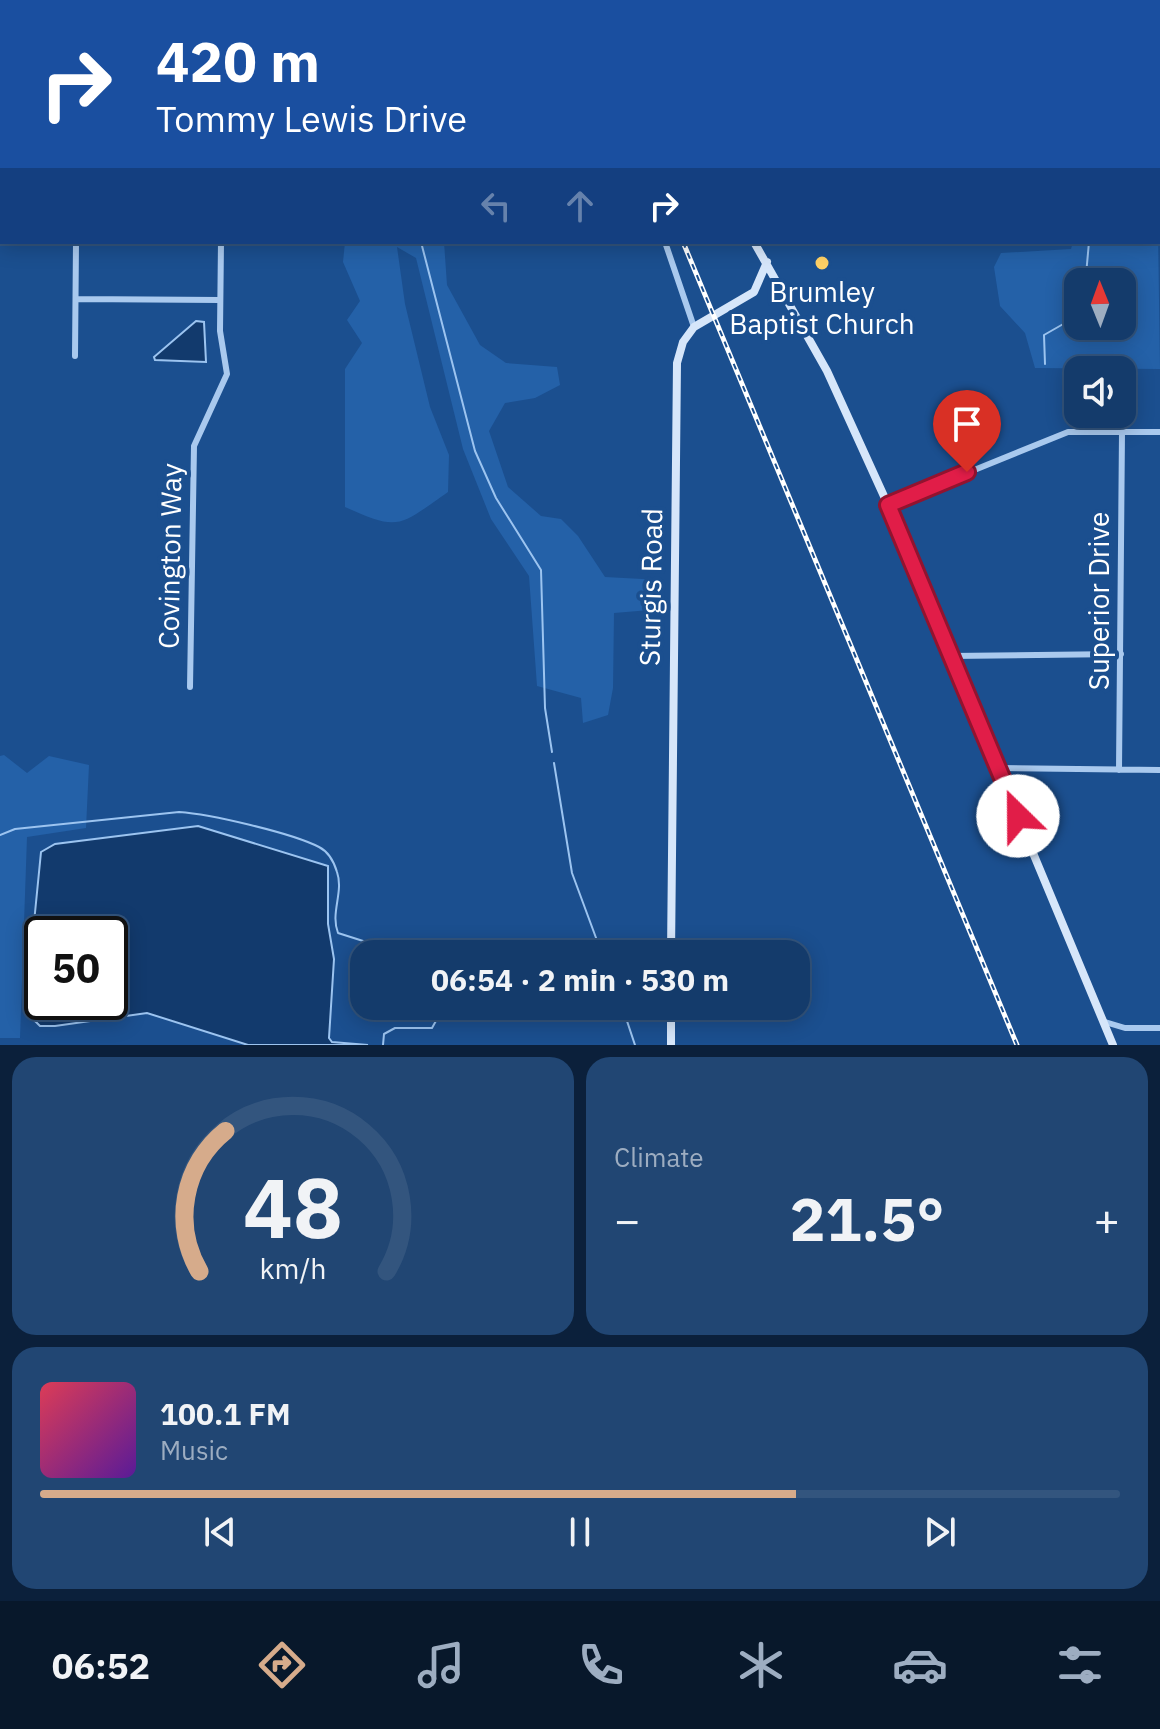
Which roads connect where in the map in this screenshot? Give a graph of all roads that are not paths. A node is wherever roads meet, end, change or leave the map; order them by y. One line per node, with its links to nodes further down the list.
1 (76, 244): 6 (street)
2 (221, 244): 7 (street, Covington Way)
3 (666, 244): 8 (street)
4 (755, 244): 5 (main road)
5 (767, 262): 8 (main road); 12 (main road)
6 (76, 299): 7 (street); 9 (street)
7 (220, 300): 15 (street, Covington Way)
8 (694, 327): 19 (main road, Sturgis Road)
9 (75, 356)
10 (1122, 432): 11 (street); 12 (street); 13 (street, Superior Drive)
11 (1160, 432)
12 (888, 505): 14 (main road)
13 (1121, 654): 14 (street); 17 (street, Superior Drive)
14 (951, 656): 16 (main road)
15 (190, 687)
16 (998, 768): 17 (street); 21 (main road)
17 (1119, 770): 18 (street)
18 (1160, 770)
19 (671, 940)
20 (671, 1020): 23 (main road)
21 (1105, 1022): 22 (street); 24 (main road)
22 (1160, 1028)
23 (671, 1045)
24 (1113, 1045)

